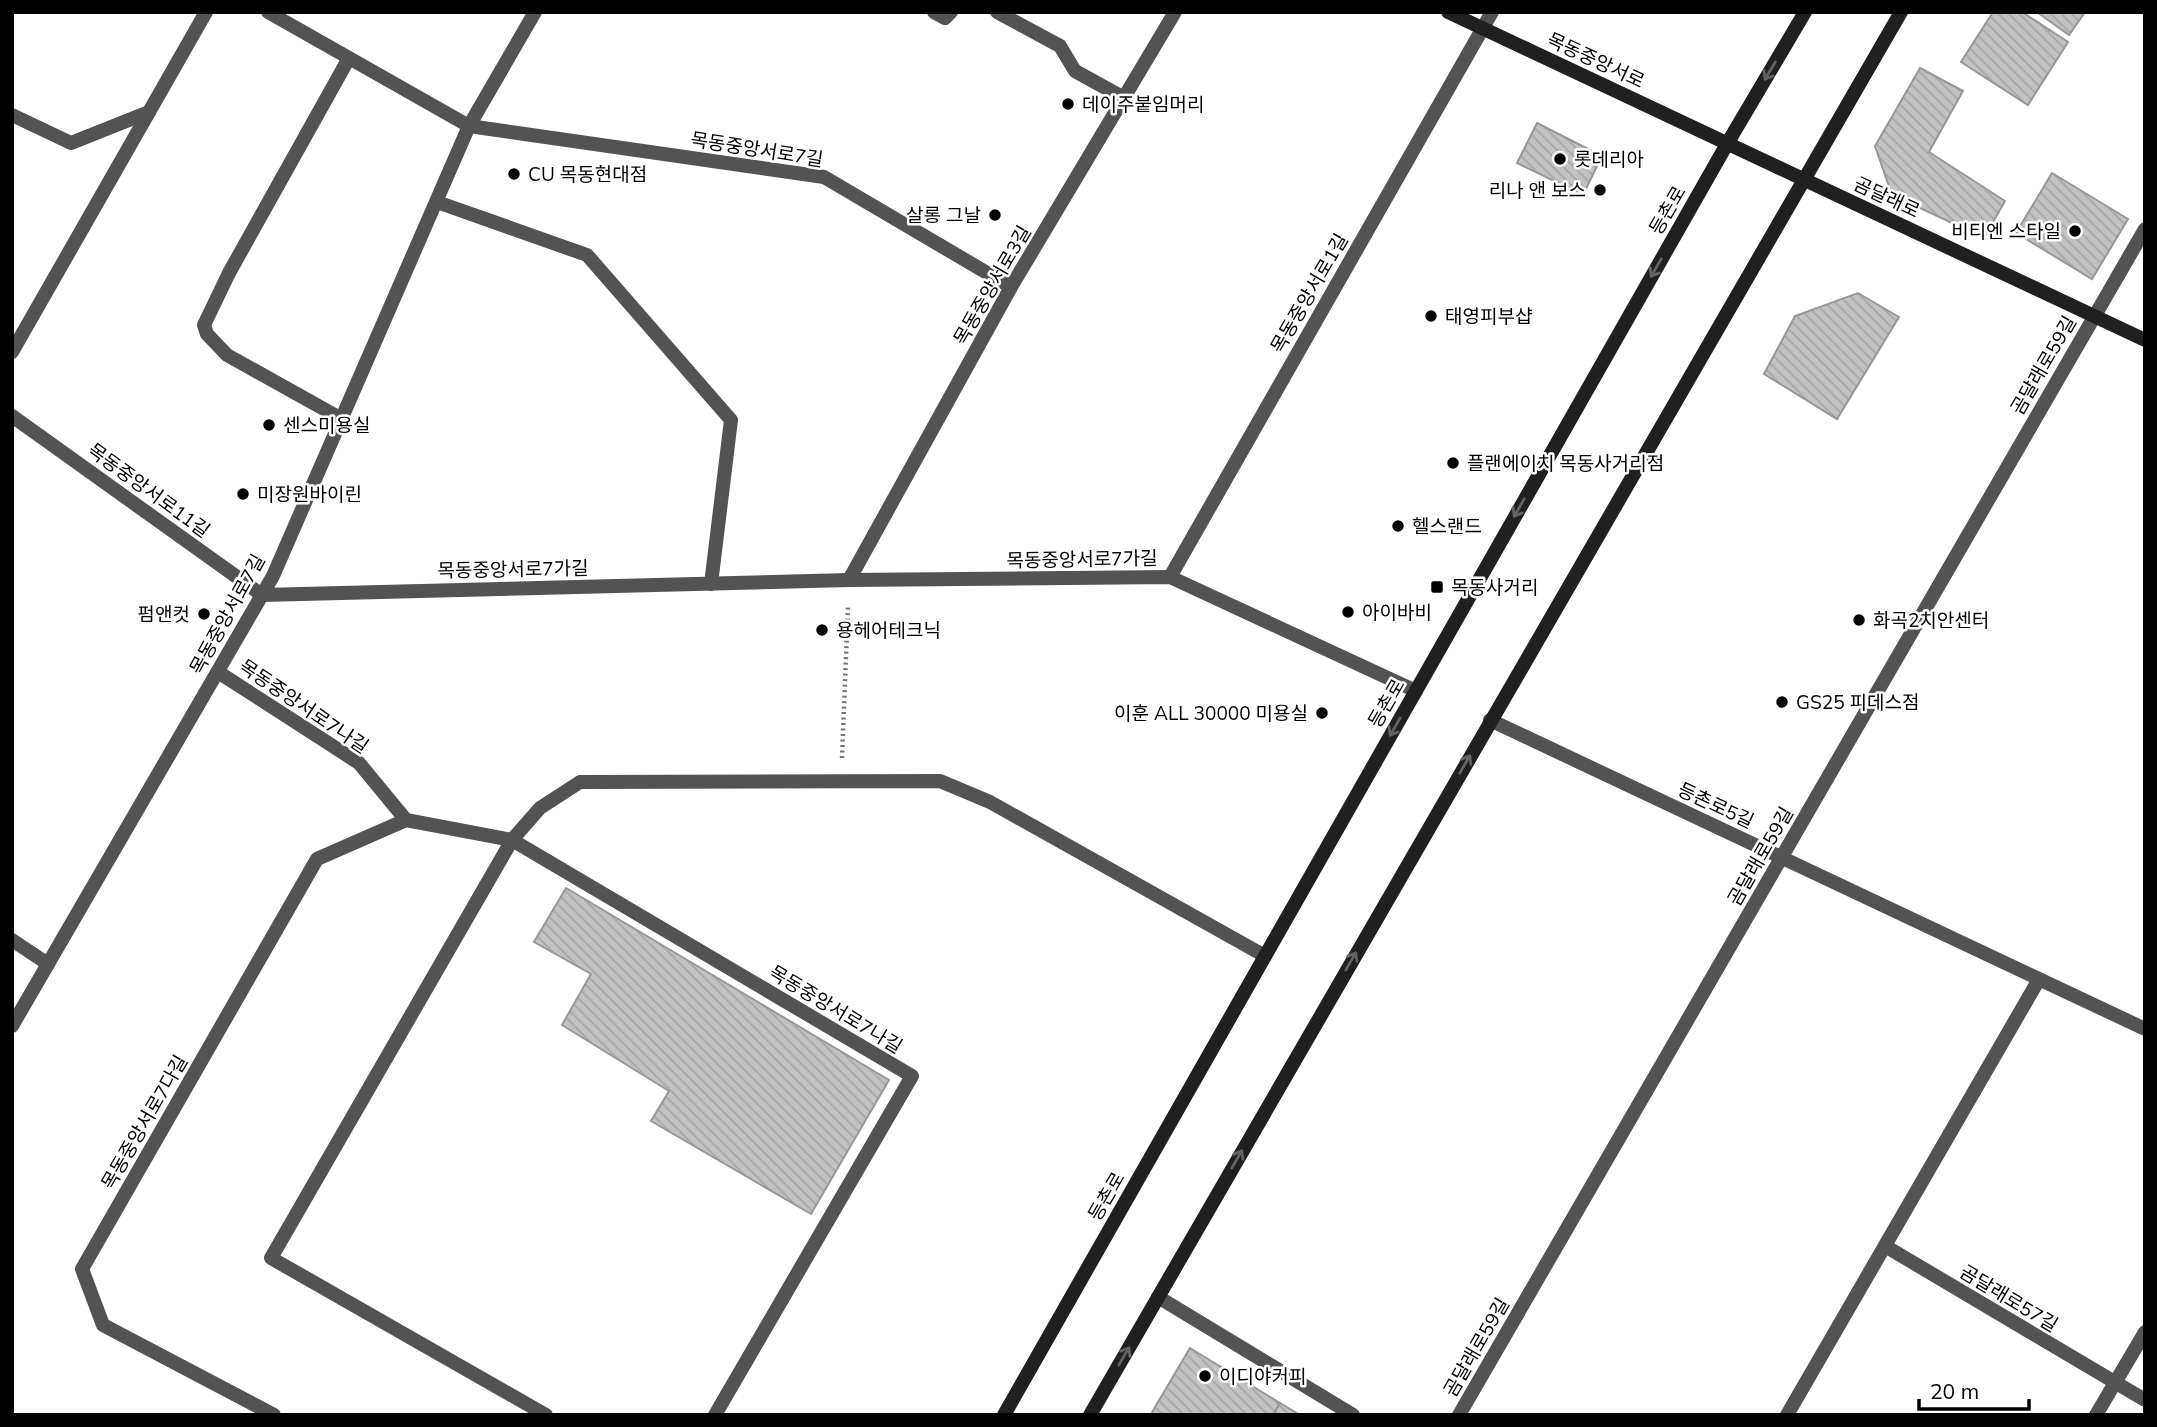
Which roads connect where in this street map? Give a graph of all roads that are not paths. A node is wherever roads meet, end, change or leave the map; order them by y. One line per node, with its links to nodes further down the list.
1 (206, 12): 15 (street)
2 (268, 12): 13 (street, 목동중앙서로7길)
3 (536, 12): 17 (street, 목동중앙서로7길)
4 (934, 12): 5 (street)
5 (951, 12)
6 (997, 12): 14 (street)
7 (1175, 12): 14 (street, 목동중앙서로3길)
8 (1448, 12): 12 (main road, 목동중앙서로)
9 (1492, 12): 12 (street, 목동중앙서로1길)
10 (1805, 12): 18 (main road, 등촌로, one-way to 18)
11 (1901, 12): 19 (main road)
12 (1482, 28): 18 (main road, 목동중앙서로); 28 (street, 목동중앙서로1길)
13 (349, 58): 17 (street, 목동중앙서로7길); 27 (street)
14 (1124, 98): 22 (street, 목동중앙서로3길)
15 (149, 112): 16 (street); 25 (street)
16 (12, 115)
17 (469, 126): 20 (street, 목동중앙서로7길); 22 (street, 목동중앙서로7길)
18 (1727, 144): 19 (main road, 곰달래로); 33 (main road, 등촌로, one-way to 33)
19 (1805, 180): 23 (main road, 곰달래로); 34 (main road)
20 (437, 202): 27 (street, 목동중앙서로7길); 30 (street)
21 (2145, 229): 23 (street, 곰달래로59길)
22 (1011, 287): 29 (street, 목동중앙서로3길)
23 (2094, 316): 24 (main road, 곰달래로); 37 (street, 곰달래로59길)
24 (2145, 340)
25 (12, 352)
26 (12, 416): 31 (street, 목동중앙서로11길)
27 (340, 418): 31 (street, 목동중앙서로7길)
28 (1170, 577): 29 (street, 목동중앙서로7가길); 33 (street, 목동중앙서로7가길)
29 (849, 580): 30 (street, 목동중앙서로7가길)
30 (711, 584): 31 (street, 목동중앙서로7가길)
31 (262, 595): 32 (street, 목동중앙서로7길)
32 (218, 672): 35 (street, 목동중앙서로7나길); 40 (street, 목동중앙서로7길)
33 (1416, 691): 39 (main road, 등촌로, one-way to 39)
34 (1490, 720): 37 (street, 등촌로5길); 45 (main road, one-way to 34)
35 (406, 820): 36 (street, 목동중앙서로7나길); 49 (street, 목동중앙서로7다길)
36 (512, 840): 39 (street); 50 (street); 51 (street, 목동중앙서로7나길)
37 (1782, 857): 41 (street, 등촌로5길); 55 (street, 곰달래로59길)
38 (12, 940): 40 (street)
39 (1265, 956): 52 (main road, 등촌로)
40 (48, 964): 42 (street, 목동중앙서로7길)
41 (2038, 981): 43 (street, 등촌로5길); 44 (street)
42 (12, 1026)
43 (2145, 1029)
44 (1885, 1246): 47 (street, 곰달래로57길); 56 (street)
45 (1158, 1297): 53 (main road, one-way to 45); 54 (street)
46 (2145, 1332): 47 (street)
47 (2114, 1383): 48 (street, 곰달래로57길); 57 (street)
48 (2145, 1400)
49 (274, 1415)
50 (546, 1415)
51 (715, 1415)
52 (1004, 1415)
53 (1090, 1415)
54 (1353, 1415)
55 (1459, 1415)
56 (1787, 1415)
57 (2096, 1415)

